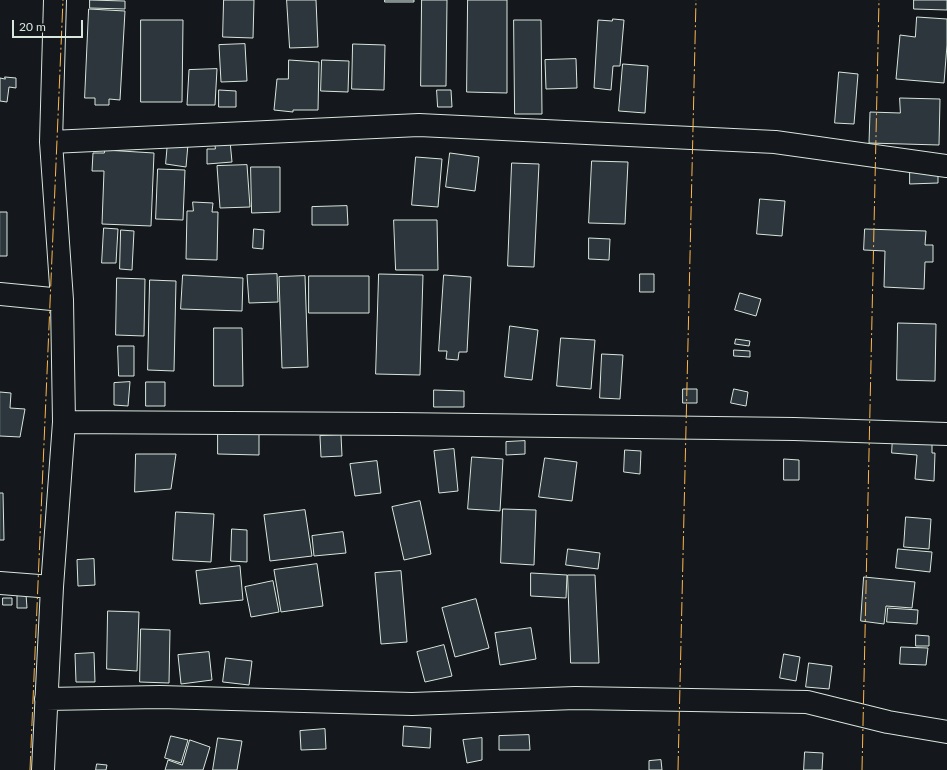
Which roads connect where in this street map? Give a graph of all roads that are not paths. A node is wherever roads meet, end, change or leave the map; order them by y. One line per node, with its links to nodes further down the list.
1 (55, 0): 2 (street)
2 (51, 142): 3 (street); 5 (street)
3 (947, 166)
4 (0, 294): 5 (street)
5 (62, 300): 6 (street)
6 (64, 422): 7 (street); 9 (street)
7 (947, 434)
8 (0, 583): 9 (street)
9 (52, 587): 10 (street)
10 (46, 699): 11 (street); 12 (street)
11 (947, 732)
12 (43, 770)

